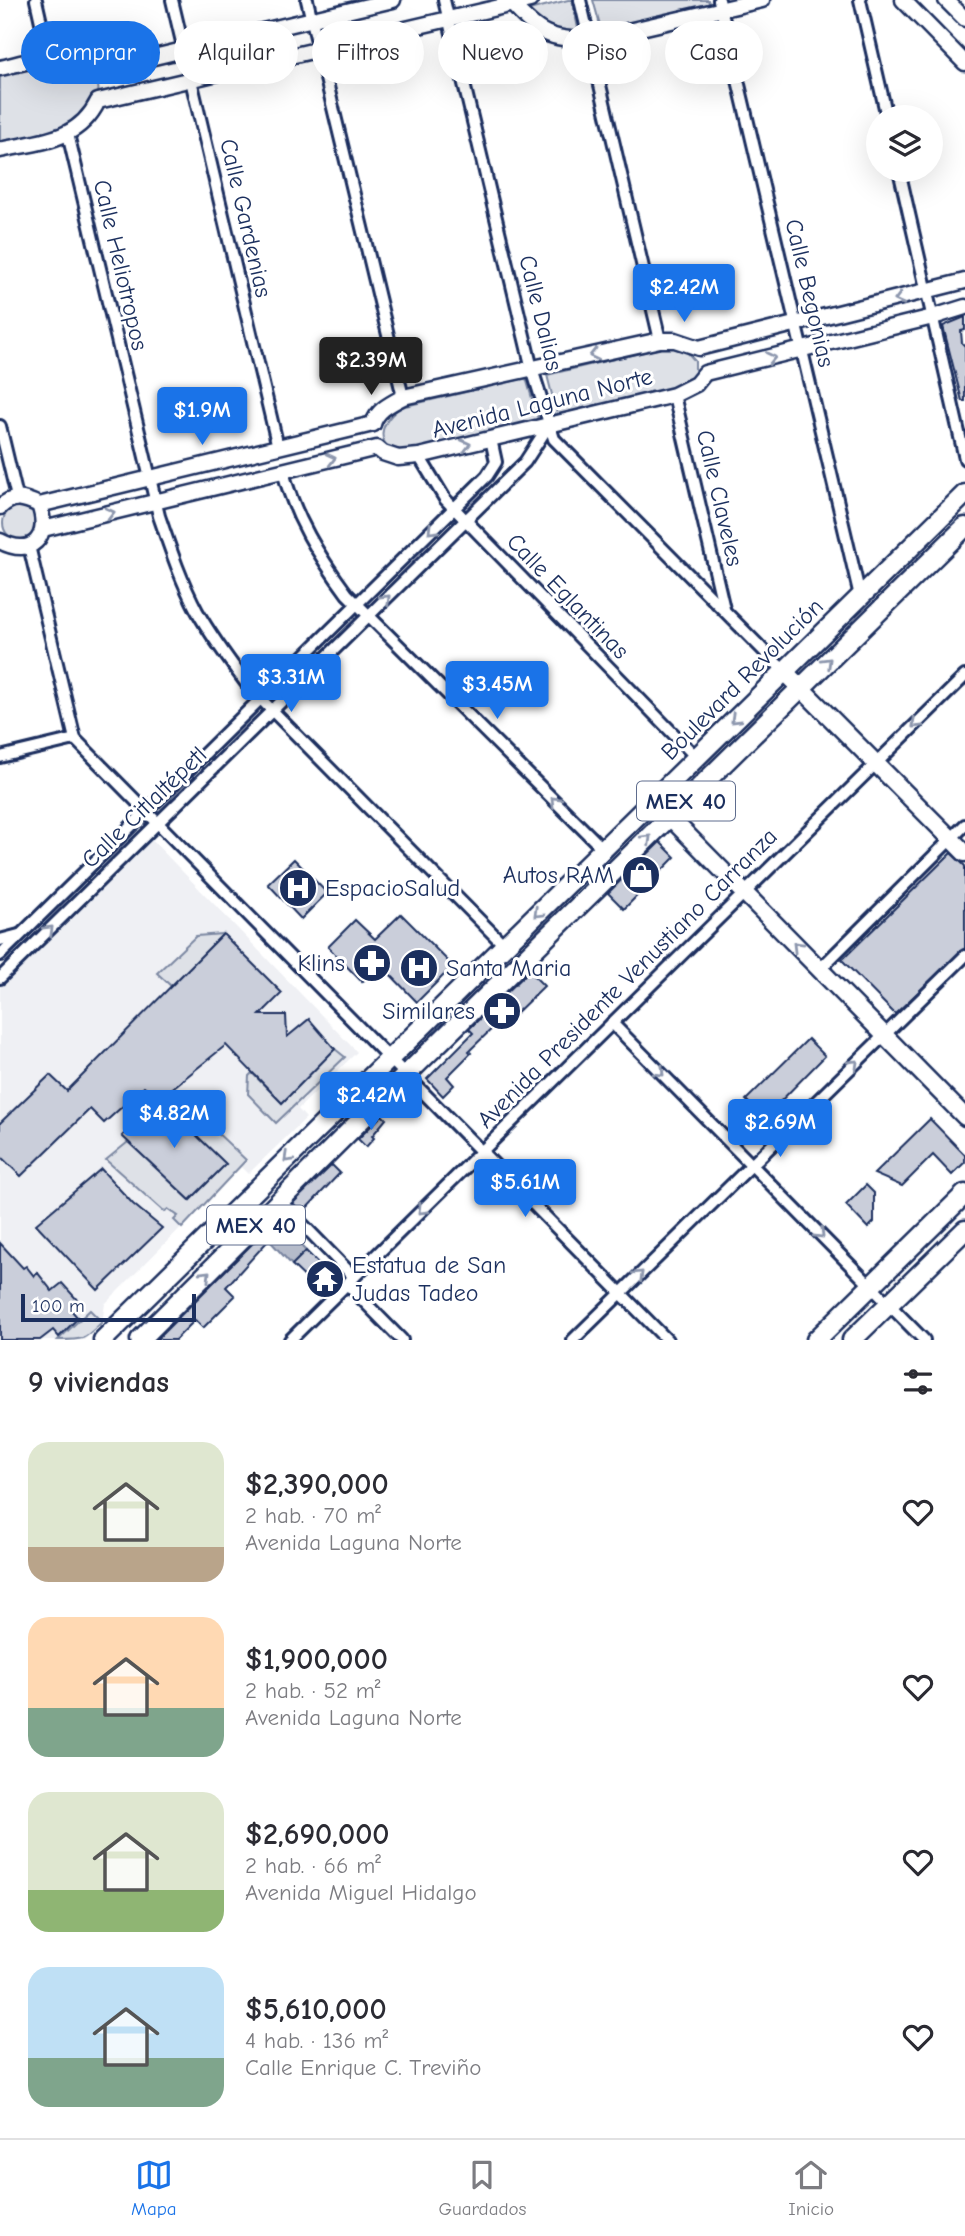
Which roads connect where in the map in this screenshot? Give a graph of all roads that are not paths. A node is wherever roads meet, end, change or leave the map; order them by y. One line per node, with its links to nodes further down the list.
1 (36, 0): 17 (street)
2 (172, 0): 18 (street, Calle Gardenias)
3 (307, 0): 14 (street)
4 (393, 0): 14 (street)
5 (444, 0): 15 (street, Calle Dalias)
6 (530, 0): 12 (street)
7 (580, 0): 19 (street)
8 (762, 0): 13 (street)
9 (860, 0): 33 (street)
10 (903, 0): 24 (street)
11 (946, 0): 16 (street)
12 (511, 2): 15 (street); 23 (street)
13 (720, 5): 21 (street); 41 (street, Calle Begonias)
14 (312, 19): 20 (street)
15 (449, 19): 22 (street); 45 (street, Calle Dalias)
16 (965, 19)
17 (41, 21)
18 (177, 21)
19 (585, 21)
20 (298, 22)
21 (651, 23)
22 (424, 25)
23 (562, 40)
24 (965, 63)
25 (21, 64): 26 (street)
26 (0, 68)
27 (174, 83): 32 (street)
28 (98, 84): 32 (street)
29 (192, 84): 53 (street, Calle Gardenias)
30 (327, 84): 48 (street)
31 (599, 84): 42 (street)
32 (98, 101): 34 (street)
33 (884, 105)
34 (68, 134): 35 (street); 58 (street, Calle Heliotropos)
35 (0, 150)
36 (902, 182): 38 (street)
37 (965, 281): 38 (street, Avenida Laguna Norte)
38 (927, 292): 40 (street); 41 (street, Avenida Laguna Norte, one-way to 41)
39 (965, 307): 40 (street, Avenida Laguna Norte)
40 (933, 317): 44 (street, Avenida Laguna Norte); 56 (street)
41 (796, 324): 43 (street, Avenida Laguna Norte); 44 (street, Calle Begonias)
42 (660, 340): 43 (street, Avenida Laguna Norte); 45 (street, Avenida Laguna Norte, one-way to 45)
43 (699, 348): 46 (street)
44 (802, 350): 46 (street, Avenida Laguna Norte, one-way to 44); 70 (street, Calle Begonias)
45 (532, 369): 48 (street, Avenida Laguna Norte); 50 (street, Calle Dalias)
46 (705, 373): 47 (street, Avenida Laguna Norte)
47 (674, 395): 50 (street, Avenida Laguna Norte); 72 (street, Calle Claveles)
48 (403, 397): 49 (street, Avenida Laguna Norte)
49 (373, 424): 53 (street); 54 (street)
50 (549, 425): 52 (street, Avenida Laguna Norte); 65 (street, Calle Citlaltépetl); 72 (street, Calle Dalias)
51 (0, 426): 60 (street)
52 (491, 439): 55 (street, Avenida Laguna Norte, one-way to 52); 64 (street, Calle Citlaltépetl)
53 (278, 447): 58 (street)
54 (377, 448): 55 (street, Avenida Laguna Norte); 57 (street, Avenida Laguna Norte, one-way to 54)
55 (419, 456): 64 (street, Calle Eglantinas)
56 (965, 458)
57 (284, 471): 61 (street, Avenida Laguna Norte); 71 (street)
58 (149, 478): 61 (street, Calle Heliotropos); 62 (street)
59 (965, 494): 70 (main road, Boulevard Revolución / MEX 40)
60 (17, 498): 62 (street); 63 (street)
61 (155, 502): 67 (street, Avenida Laguna Norte, one-way to 61); 77 (street, Calle Heliotropos)
62 (39, 505): 67 (street)
63 (0, 507)
64 (454, 508): 65 (street, Calle Eglantinas); 71 (street, Calle Citlaltépetl, one-way to 71)
65 (466, 521): 73 (street, Calle Citlaltépetl, one-way to 65); 81 (street, Calle Eglantinas)
66 (965, 527): 76 (main road, MEX 40, one-way to 66)
67 (43, 529): 69 (street)
68 (0, 541): 69 (street)
69 (29, 546): 79 (street)
70 (860, 596): 74 (main road, Boulevard Revolución / MEX 40)
71 (357, 604): 73 (street); 77 (street, Calle Citlaltépetl)
72 (725, 612): 74 (street, Calle Dalias)
73 (369, 616): 78 (street, Calle Citlaltépetl); 89 (street, one-way to 73)
74 (784, 671): 76 (main road); 81 (main road, Boulevard Revolución / MEX 40, one-way to 81)
75 (965, 676): 82 (street, Avenida Presidente Venustiano Carranza, one-way to 82)
76 (801, 688): 82 (main road); 85 (main road, MEX 40)
77 (260, 699): 78 (street, Calle Heliotropos); 84 (street, Calle Citlaltépetl)
78 (272, 711): 86 (street, Calle Citlaltépetl); 94 (street, Calle Heliotropos)
79 (75, 739): 80 (street); 84 (street)
80 (0, 757)
81 (696, 757): 83 (main road, Boulevard Revolución / MEX 40)
82 (876, 763): 88 (main road); 91 (street, Avenida Presidente Venustiano Carranza)
83 (654, 800): 85 (main road); 89 (main road, Boulevard Revolución / MEX 40)
84 (146, 812): 86 (street); 92 (street, Calle Citlaltépetl)
85 (670, 817): 91 (main road); 102 (main road, MEX 40, one-way to 85)
86 (157, 824): 98 (street, Calle Citlaltépetl, one-way to 86); 101 (street)
87 (965, 825): 88 (street)
88 (951, 838): 90 (main road); 97 (street)
89 (603, 849): 94 (main road, Boulevard Revolución / MEX 40, one-way to 94)
90 (965, 853)
91 (744, 893): 97 (main road, one-way to 91); 99 (street, Avenida Presidente Venustiano Carranza)
92 (21, 934): 93 (street); 95 (street, Calle Citlaltépetl)
93 (0, 940)
94 (505, 946): 101 (main road, Boulevard Revolución / MEX 40)
95 (0, 955)
96 (965, 956): 100 (street)
97 (820, 969): 100 (main road)
98 (0, 978)
99 (612, 1023): 104 (street, Avenida Presidente Venustiano Carranza); 105 (street, one-way to 105)
100 (884, 1035): 103 (main road); 105 (street, one-way to 100)
101 (388, 1060): 102 (street); 113 (main road, Boulevard Revolución / MEX 40, one-way to 113)
102 (406, 1075): 104 (street); 107 (main road, MEX 40)
103 (965, 1117)
104 (481, 1151): 109 (street, Avenida Presidente Venustiano Carranza, one-way to 109); 111 (street)
105 (751, 1165): 110 (street, one-way to 110); 111 (street, one-way to 105)
106 (965, 1194): 110 (main road)
107 (280, 1201): 109 (street); 114 (main road, MEX 40, one-way to 107)
108 (965, 1230): 112 (main road)
109 (350, 1280): 115 (street, Avenida Presidente Venustiano Carranza); 116 (street)
110 (871, 1286): 112 (street); 119 (main road)
111 (621, 1293): 117 (street); 118 (street)
112 (889, 1304): 120 (main road); 121 (street)
113 (103, 1340)
114 (141, 1340)
115 (290, 1340)
116 (402, 1340)
117 (573, 1340)
118 (667, 1340)
119 (816, 1340)
120 (852, 1340)
121 (924, 1340)

